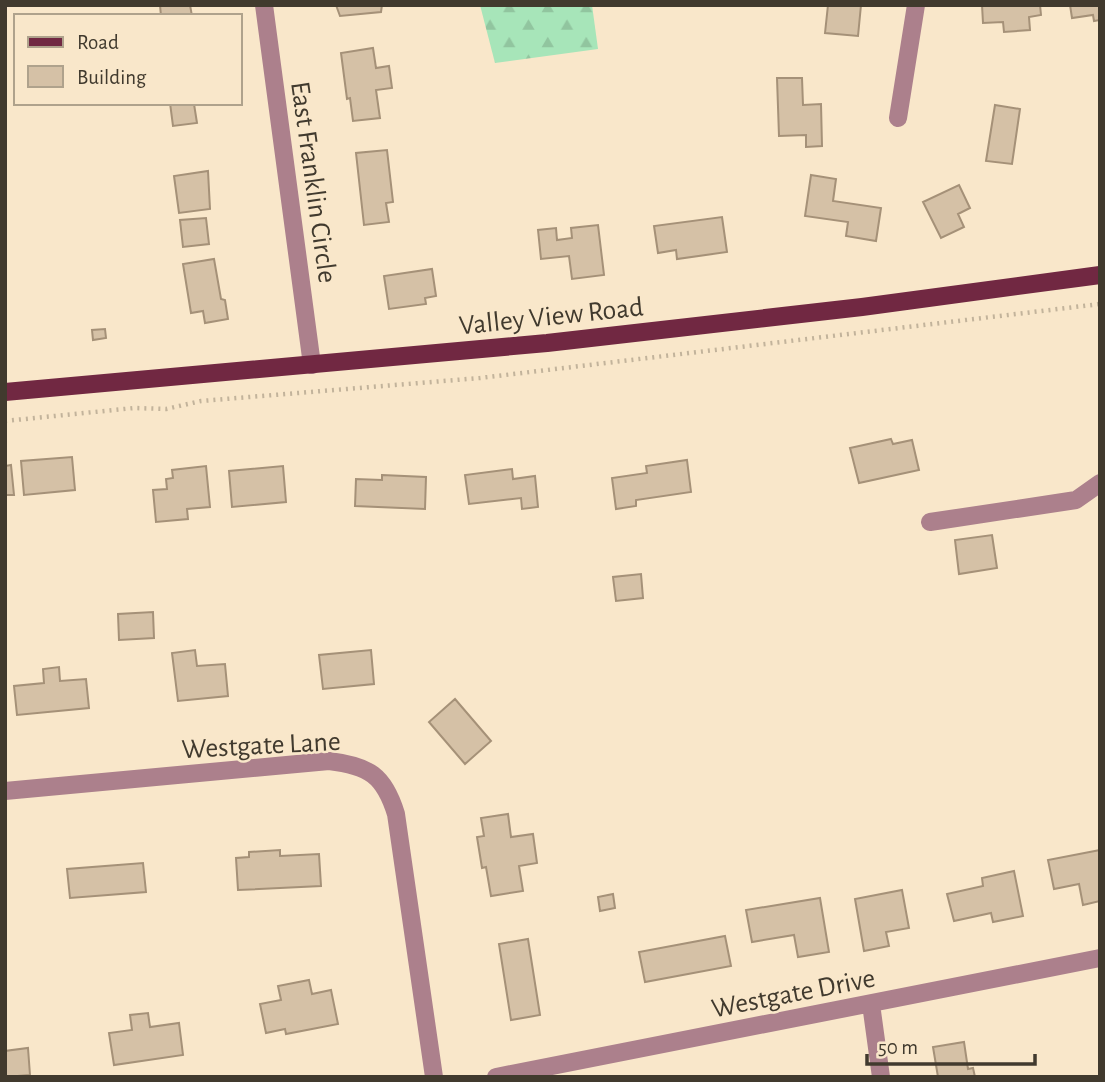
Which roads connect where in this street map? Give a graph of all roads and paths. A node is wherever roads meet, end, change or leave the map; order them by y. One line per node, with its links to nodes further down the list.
1 (264, 5): 6 (street, East Franklin Circle)
2 (916, 5): 3 (street)
3 (898, 118)
4 (1100, 275): 6 (main road, Valley View Road)
5 (1100, 304): 8 (path)
6 (312, 365): 7 (main road, Valley View Road)
7 (5, 392)
8 (5, 421)
9 (1100, 483): 10 (street)
10 (930, 522)
11 (5, 791): 14 (street, Westgate Lane)
12 (1100, 958): 13 (street, Westgate Drive)
13 (871, 1004): 15 (street, Westgate Drive); 16 (street)
14 (435, 1077)
15 (496, 1077)
16 (881, 1077)

